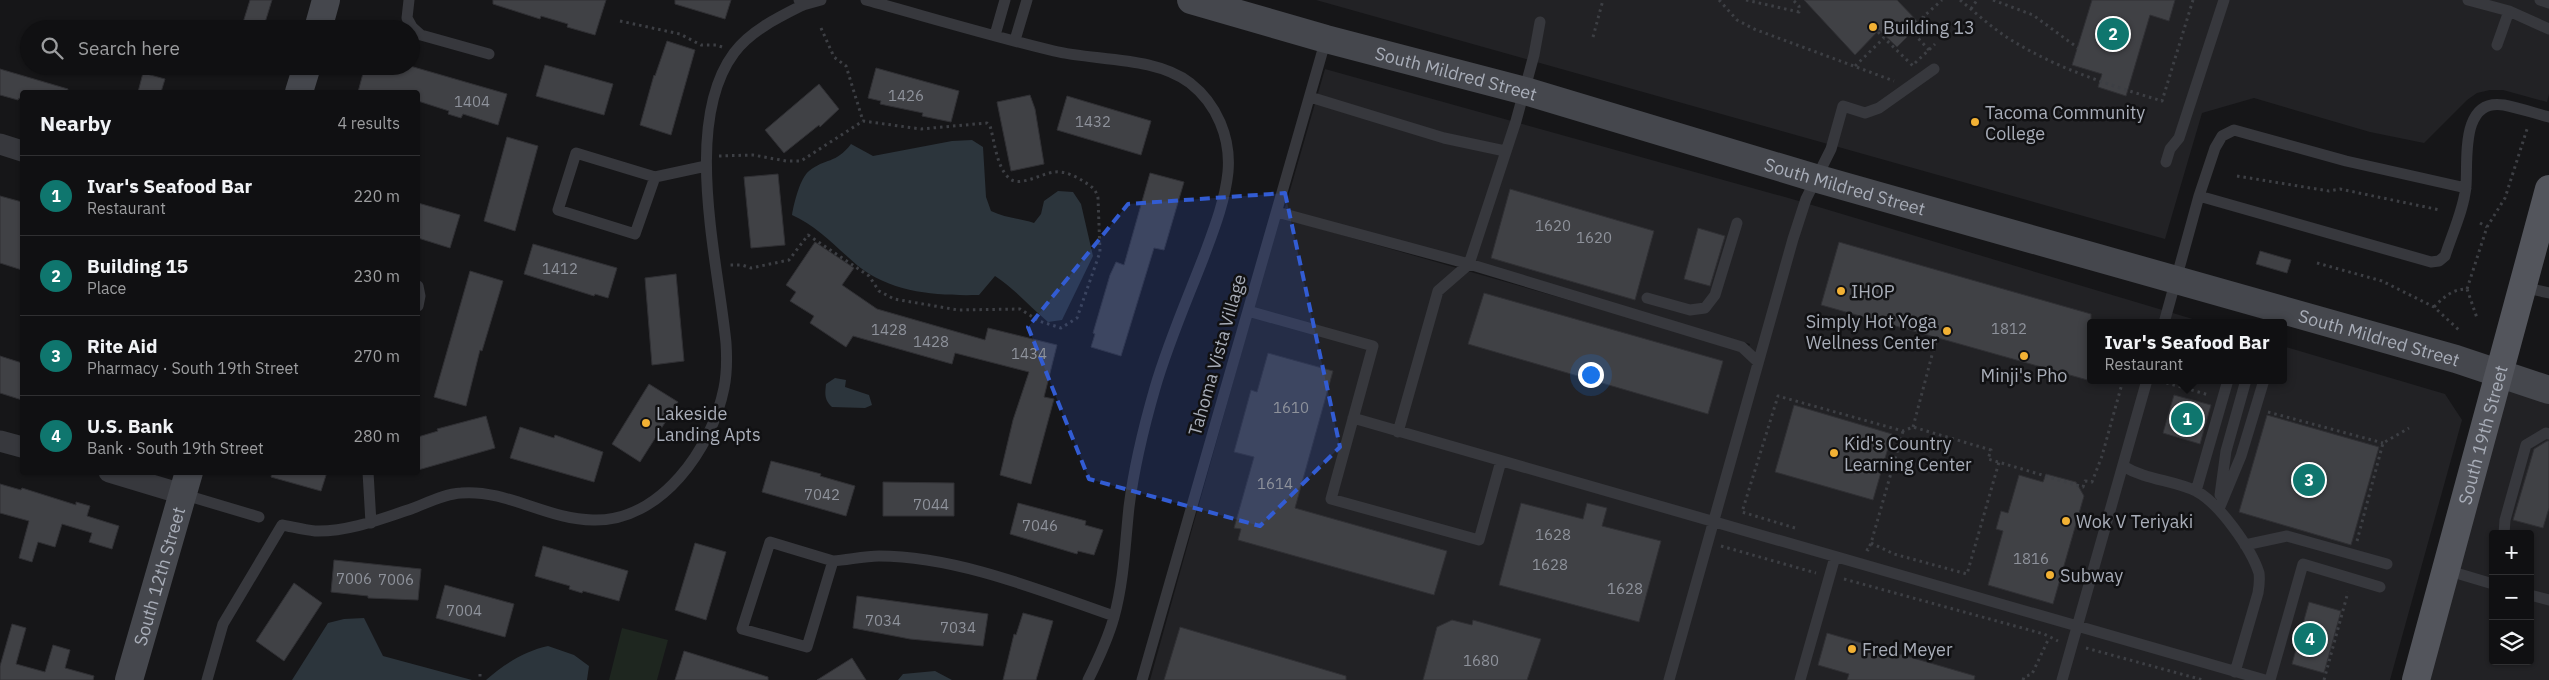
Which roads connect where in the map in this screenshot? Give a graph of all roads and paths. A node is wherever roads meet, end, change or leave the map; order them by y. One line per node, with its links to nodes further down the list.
1 (326, 0): 25 (main road)
2 (409, 0): 26 (lane)
3 (821, 0): 19 (lane)
4 (866, 0): 33 (lane)
5 (1027, 0): 24 (lane)
6 (1190, 0): 36 (main road, South Mildred Street)
7 (1602, 0): 34 (path)
8 (1719, 0): 44 (path)
9 (1746, 0): 10 (path)
10 (1793, 0)
11 (1942, 0): 41 (path)
12 (1960, 0): 22 (path)
13 (1977, 0): 22 (path)
14 (1993, 0): 40 (path)
15 (2193, 0): 22 (path)
16 (2224, 0): 61 (lane)
17 (2468, 0): 23 (lane)
18 (2540, 0): 20 (lane)
19 (801, 2): 43 (lane)
20 (2549, 2)
21 (1004, 5): 24 (lane); 33 (lane)
22 (1971, 9)
23 (2508, 12): 30 (lane); 39 (lane)
24 (1022, 15): 37 (lane)
25 (320, 20)
26 (408, 20)
27 (620, 21): 43 (path)
28 (1540, 22): 52 (lane)
29 (821, 28): 55 (path)
30 (2549, 29)
31 (1878, 32): 35 (path)
32 (420, 34): 42 (lane)
33 (996, 35): 37 (lane)
34 (1593, 36)
35 (1884, 38): 44 (path); 45 (path)
36 (1326, 39): 52 (main road, South Mildred Street); 53 (lane, Tahoma Vista Village)
37 (1015, 40): 129 (lane)
38 (1935, 44): 41 (path)
39 (2497, 45)
40 (2078, 48)
41 (1928, 50): 45 (path)
42 (489, 54)
43 (733, 56): 60 (lane)
44 (1855, 66): 49 (path)
45 (1912, 66): 47 (path); 50 (path)
46 (1934, 69): 50 (lane)
47 (1906, 71)
48 (304, 75): 51 (main road)
49 (1901, 76)
50 (1923, 76): 64 (lane)
51 (300, 90)
52 (1524, 91): 59 (lane); 64 (main road, South Mildred Street)
53 (1310, 97): 59 (lane); 69 (lane, Tahoma Vista Village)
54 (2549, 117): 65 (lane)
55 (863, 121): 60 (path); 76 (path)
56 (2529, 122): 72 (path)
57 (0, 144): 58 (street)
58 (20, 150)
59 (1505, 151): 75 (lane)
60 (706, 162): 63 (lane); 76 (lane)
61 (2166, 162)
62 (2237, 176): 68 (path)
63 (655, 177): 63 (lane)
64 (1815, 178): 77 (main road, South Mildred Street); 88 (lane)
65 (2466, 188): 67 (lane); 67 (lane)
66 (2549, 189): 73 (main road, South 19th Street)
67 (2199, 196): 77 (lane)
68 (2440, 210)
69 (1277, 212): 75 (lane); 83 (lane, Tahoma Vista Village)
70 (1737, 223): 81 (lane)
71 (2480, 223): 72 (path)
72 (2487, 227): 79 (path)
73 (2543, 235): 78 (main road, South 19th Street)
74 (2317, 263): 82 (path)
75 (1469, 264): 88 (lane); 99 (lane)
76 (716, 266): 113 (lane)
77 (2177, 281): 85 (lane); 89 (main road, South Mildred Street)
78 (2522, 287): 80 (lane); 89 (main road, South 19th Street)
79 (2467, 289): 82 (path); 84 (path)
80 (2549, 293)
81 (1647, 298)
82 (2434, 307): 86 (path)
83 (1248, 311): 96 (lane); 139 (lane, Tahoma Vista Village)
84 (2477, 318)
85 (2165, 319)
86 (2460, 331)
87 (1936, 340): 97 (path)
88 (1758, 362): 112 (lane)
89 (2499, 373): 95 (main road, South Mildred Street); 123 (main road, South 19th Street)
90 (2122, 384): 104 (path)
91 (2147, 384): 105 (lane)
92 (2227, 384): 109 (lane)
93 (2245, 384): 110 (lane)
94 (2263, 384): 110 (lane)
95 (2549, 390)
96 (1353, 418): 99 (lane); 103 (lane)
97 (1913, 427): 98 (path); 104 (path)
98 (1903, 431): 114 (path); 117 (path)
99 (1398, 432): 103 (lane)
100 (2549, 434): 115 (lane)
101 (0, 441): 102 (street)
102 (20, 446)
103 (1501, 461): 112 (lane)
104 (1999, 462): 117 (path)
105 (2123, 466): 109 (lane); 130 (lane)
106 (130, 475): 108 (street)
107 (368, 475): 113 (lane)
108 (186, 483): 111 (lane); 135 (main road, South 12th Street)
109 (2196, 491): 110 (lane)
110 (2219, 509): 118 (lane)
111 (259, 517)
112 (1714, 522): 120 (lane); 140 (lane)
113 (371, 523): 136 (lane)
114 (1796, 528)
115 (2504, 530)
116 (1719, 539): 124 (path)
117 (1871, 543): 119 (path)
118 (2245, 545): 122 (lane); 133 (lane)
119 (1859, 547)
120 (1836, 557): 124 (lane); 130 (lane)
121 (833, 561): 121 (lane); 129 (lane)
122 (2387, 564)
123 (2446, 570): 125 (lane); 147 (main road, South 19th Street)
124 (1830, 577): 131 (path); 141 (lane)
125 (2489, 583)
126 (2380, 587): 146 (lane)
127 (2534, 596): 128 (lane)
128 (2549, 600)
129 (1114, 616): 138 (lane)
130 (2077, 626): 132 (lane); 133 (lane)
131 (2048, 638): 132 (path); 142 (path)
132 (2072, 645): 143 (lane); 144 (path)
133 (2236, 672): 145 (lane)
134 (480, 674): 137 (path)
135 (129, 680)
136 (207, 680)
137 (480, 680)
138 (1088, 680)
139 (1142, 680)
140 (1669, 680)
141 (1800, 680)
142 (2023, 680)
143 (2062, 680)
144 (2204, 680)
145 (2265, 680)
146 (2270, 680)
147 (2416, 680)

